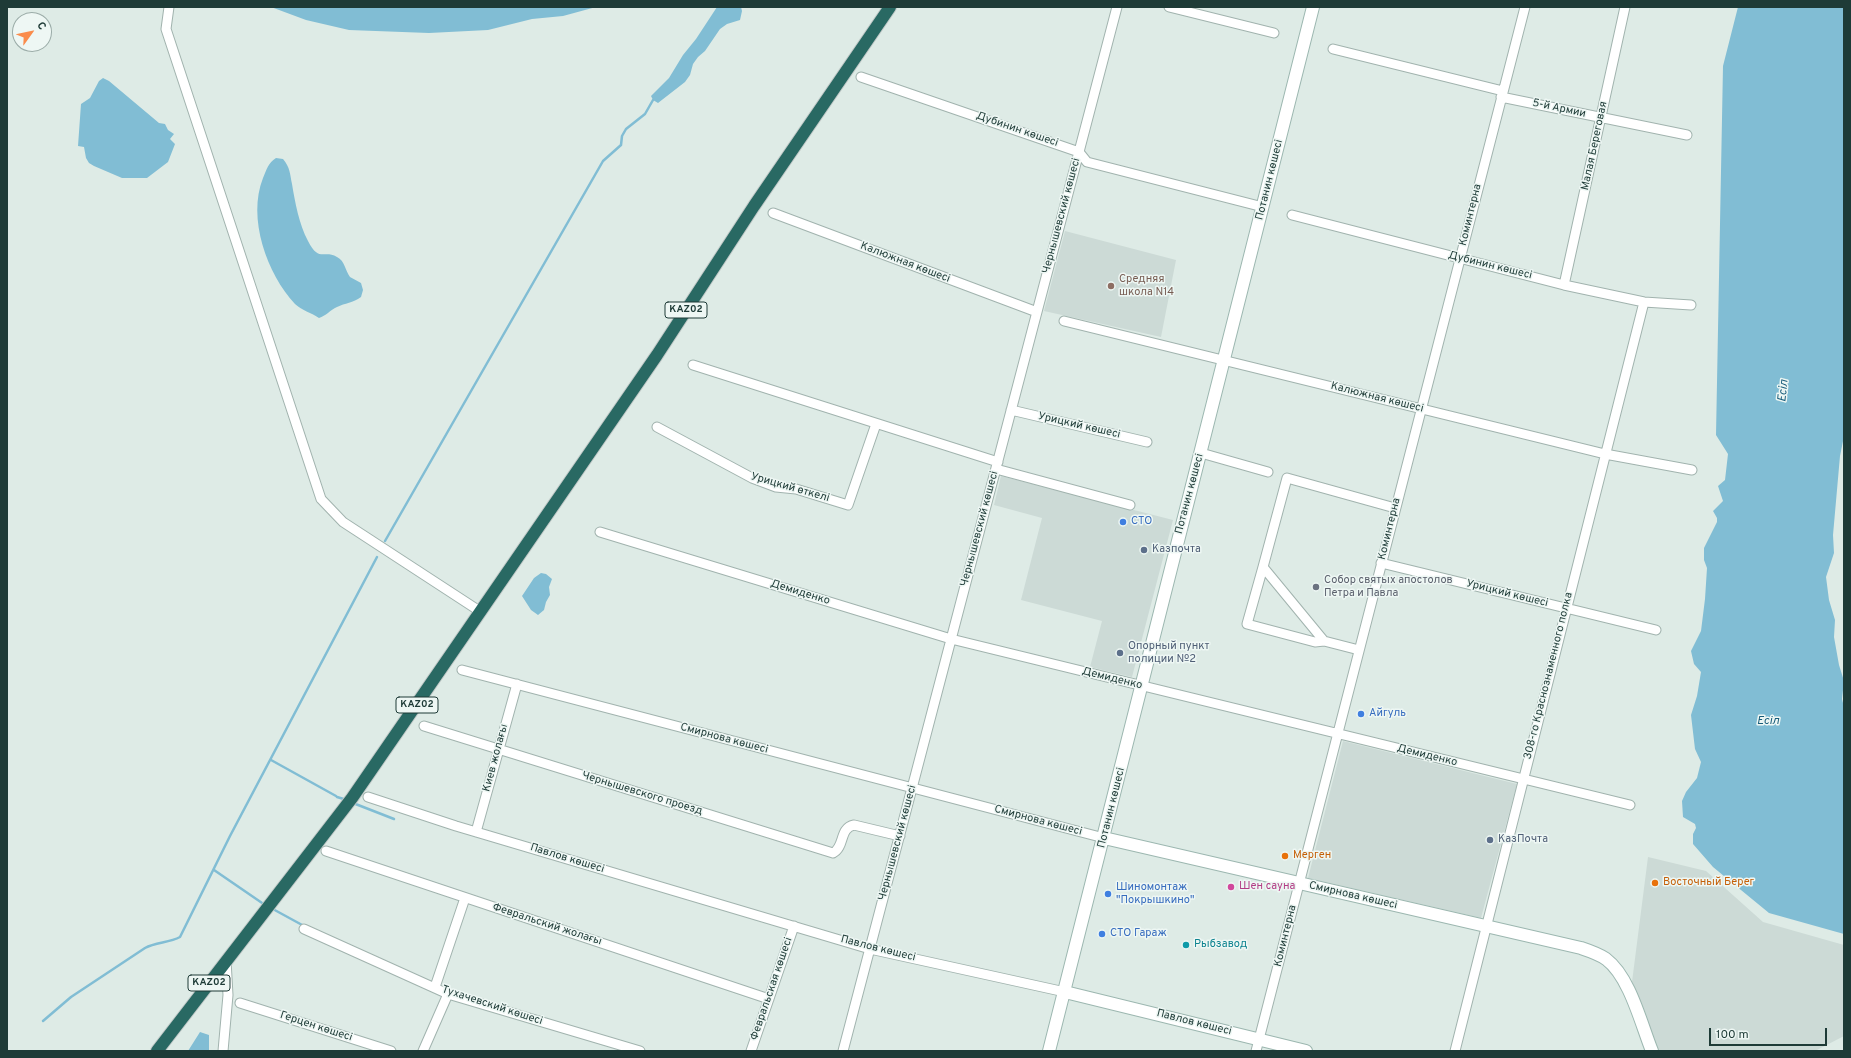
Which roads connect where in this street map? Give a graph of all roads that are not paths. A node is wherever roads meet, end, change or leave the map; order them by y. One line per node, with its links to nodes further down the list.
1 (169, 7): 42 (street)
2 (890, 7): 42 (highway, KAZ02)
3 (1117, 7): 14 (street, Чернышевский көшесі)
4 (1169, 7): 8 (street)
5 (1313, 7): 15 (main road, Потанин көшесі)
6 (1525, 7): 11 (street, Коминтерна)
7 (1625, 7): 12 (street, Малая Береговая)
8 (1274, 33)
9 (1334, 49): 11 (street, 5-й Армии)
10 (861, 77): 14 (street, Дубинин көшесі)
11 (1502, 94): 12 (street, 5-й Армии); 18 (street, Коминтерна)
12 (1601, 118): 13 (street, 5-й Армии); 19 (street, Малая Береговая)
13 (1687, 135)
14 (1079, 152): 15 (street, Дубинин көшесі); 22 (street, Чернышевский көшесі)
15 (1263, 207): 24 (main road, Потанин көшесі)
16 (774, 213): 22 (street, Калюжная көшесі)
17 (1292, 215): 18 (street, Дубинин көшесі)
18 (1460, 258): 19 (street, Дубинин көшесі); 26 (street, Коминтерна)
19 (1564, 285): 20 (street, Дубинин көшесі)
20 (1644, 302): 21 (street, Дубинин көшесі); 32 (street, 308-го Краснознаменного полка)
21 (1691, 305)
22 (1037, 312): 27 (street, Чернышевский көшесі)
23 (1064, 321): 24 (street, Калюжная көшесі)
24 (1223, 360): 26 (street, Калюжная көшесі); 31 (main road, Потанин көшесі)
25 (693, 365): 28 (street)
26 (1421, 409): 32 (street, Калюжная көшесі); 37 (street, Коминтерна)
27 (1011, 410): 30 (street, Урицкий көшесі); 33 (street, Чернышевский көшесі)
28 (876, 424): 29 (street, Урицкий өткелі); 33 (street)
29 (657, 427)
30 (1147, 442)
31 (1201, 453): 35 (street); 49 (main road, Потанин көшесі)
32 (1606, 454): 34 (street, Калюжная көшесі); 41 (street, 308-го Краснознаменного полка)
33 (997, 465): 36 (street); 44 (street, Чернышевский көшесі)
34 (1692, 470)
35 (1268, 472)
36 (1130, 505)
37 (1395, 508): 39 (street, Коминтерна); 40 (street)
38 (600, 532): 44 (street, Демиденко)
39 (1382, 563): 41 (street, Урицкий көшесі); 46 (street, Коминтерна)
40 (1263, 567): 45 (street); 45 (street)
41 (1566, 609): 43 (street, Урицкий көшесі); 53 (street, 308-го Краснознаменного полка)
42 (481, 612): 67 (highway, KAZ02)
43 (1656, 630)
44 (951, 639): 49 (street, Демиденко); 54 (street, Чернышевский көшесі)
45 (1324, 641): 46 (street)
46 (1359, 650): 51 (street, Коминтерна)
47 (462, 670): 48 (street, Смирнова көшесі)
48 (517, 684): 52 (street, Киев жолағы); 54 (street, Смирнова көшесі)
49 (1142, 686): 51 (street, Демиденко); 59 (main road, Потанин көшесі)
50 (424, 726): 52 (street, Чернышевского проезд)
51 (1338, 734): 53 (street, Демиденко); 61 (street, Коминтерна)
52 (498, 750): 57 (street, Киев жолағы); 58 (street, Чернышевского проезд)
53 (1523, 779): 56 (street, Демиденко); 64 (street, 308-го Краснознаменного полка)
54 (912, 788): 58 (street, Чернышевский көшесі); 59 (street, Смирнова көшесі)
55 (368, 797): 57 (street, Павлов көшесі)
56 (1630, 805)
57 (476, 832): 63 (street, Павлов көшесі)
58 (900, 836): 66 (street, Чернышевский көшесі)
59 (1104, 838): 61 (main road, Смирнова көшесі); 69 (main road, Потанин көшесі)
60 (326, 851): 62 (street, Февральский жолағы)
61 (1299, 883): 64 (main road, Смирнова көшесі); 73 (street, Коминтерна)
62 (465, 898): 68 (street); 71 (street, Февральский жолағы)
63 (794, 926): 66 (street, Павлов көшесі); 71 (street, Февральская көшесі)
64 (1486, 926): 83 (street, 308-го Краснознаменного полка); 84 (main road, Смирнова көшесі)
65 (304, 929): 68 (street, Тухачевский көшесі)
66 (870, 949): 69 (street, Павлов көшесі); 80 (street, Чернышевский көшесі)
67 (226, 960): 74 (highway, KAZ02); 75 (street)
68 (434, 987): 70 (street, Тухачевский көшесі)
69 (1065, 992): 73 (main road, Павлов көшесі); 81 (main road, Потанин көшесі)
70 (448, 994): 77 (street); 78 (street, Тухачевский көшесі)
71 (769, 999): 79 (street, Февральская көшесі)
72 (240, 1003): 76 (street, Герцен көшесі)
73 (1257, 1045): 82 (main road, Павлов көшесі)
74 (157, 1051)
75 (223, 1051)
76 (391, 1051)
77 (423, 1051)
78 (640, 1051)
79 (751, 1051)
80 (843, 1051)
81 (1050, 1051)
82 (1306, 1051)
83 (1455, 1051)
84 (1652, 1051)

